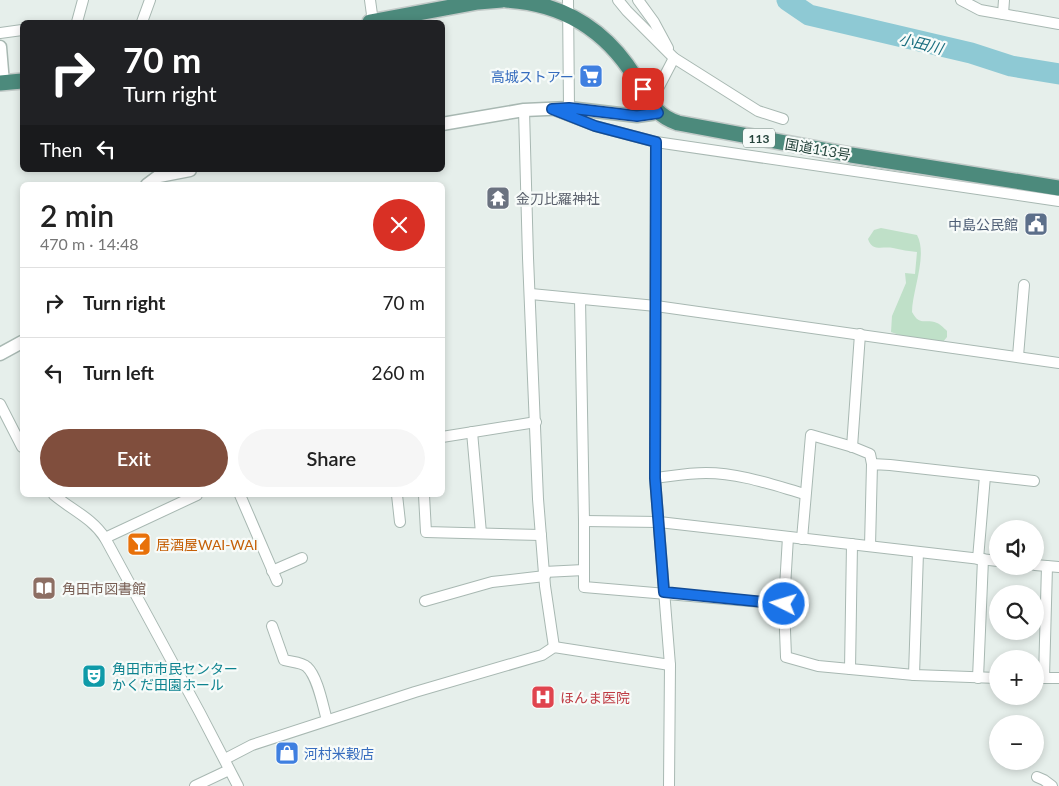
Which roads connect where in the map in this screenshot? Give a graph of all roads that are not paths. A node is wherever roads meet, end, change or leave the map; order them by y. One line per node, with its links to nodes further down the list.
1 (83, 0): 13 (street)
2 (150, 0): 14 (street)
3 (370, 0): 15 (street)
4 (502, 0): 12 (highway)
5 (506, 0): 10 (highway)
6 (618, 0): 21 (street)
7 (638, 0): 21 (street)
8 (961, 0): 11 (street)
9 (1004, 0): 11 (street)
10 (568, 7): 24 (street); 25 (highway)
11 (1003, 14): 17 (street)
12 (412, 18): 16 (highway)
13 (78, 20)
14 (143, 20)
15 (372, 20)
16 (392, 20)
17 (1059, 24)
18 (20, 30): 19 (street)
19 (0, 33)
20 (0, 47): 23 (street)
21 (674, 58): 25 (street); 28 (street)
22 (20, 81): 23 (highway)
23 (2, 83)
24 (569, 108): 25 (street); 26 (street)
25 (654, 108): 33 (highway, 国道113号 / 113)
26 (552, 109): 27 (street); 30 (street)
27 (524, 110): 29 (street); 36 (street)
28 (783, 120)
29 (445, 123)
30 (656, 142): 34 (street); 38 (street)
31 (180, 172): 32 (street)
32 (149, 182)
33 (1059, 188)
34 (1059, 201)
35 (1024, 285): 42 (street)
36 (531, 294): 37 (street); 45 (street)
37 (580, 299): 38 (street); 60 (street)
38 (656, 306): 39 (street); 52 (street)
39 (860, 334): 42 (street); 49 (street)
40 (20, 343): 41 (street)
41 (0, 354)
42 (1018, 356): 43 (street)
43 (1059, 362)
44 (0, 404): 48 (street)
45 (536, 422): 46 (street); 64 (street)
46 (472, 432): 47 (street); 63 (street)
47 (445, 436)
48 (20, 442)
49 (852, 447): 50 (street); 54 (street)
50 (872, 464): 51 (street); 69 (street)
51 (985, 476): 53 (street); 72 (street)
52 (655, 478): 54 (street); 62 (street)
53 (1034, 481)
54 (805, 494): 67 (street)
55 (57, 497): 66 (street)
56 (193, 497): 66 (street)
57 (241, 497): 78 (street)
58 (397, 497): 61 (street)
59 (424, 497): 63 (street)
60 (584, 521): 62 (street); 77 (street)
61 (400, 522)
62 (659, 522): 65 (street); 81 (street)
63 (481, 533): 64 (street)
64 (541, 535): 79 (street)
65 (788, 537): 67 (street); 83 (street)
66 (105, 538): 95 (street)
67 (802, 538): 68 (street)
68 (852, 544): 69 (street); 88 (street)
69 (870, 546): 70 (street)
70 (918, 552): 72 (street); 89 (street)
71 (302, 558): 78 (street)
72 (981, 559): 73 (street); 90 (street)
73 (989, 559)
74 (1044, 566): 75 (street)
75 (1047, 566): 76 (street); 86 (street)
76 (1059, 567)
77 (584, 570): 79 (street); 81 (street)
78 (272, 571): 80 (street)
79 (544, 574): 82 (street); 85 (street)
80 (276, 582)
81 (664, 592): 83 (street); 87 (street)
82 (425, 601)
83 (784, 604): 88 (street)
84 (272, 626): 94 (street)
85 (554, 647): 87 (street); 94 (street)
86 (1041, 650)
87 (670, 665): 100 (street)
88 (850, 669): 89 (street)
89 (914, 675): 90 (street)
90 (978, 678): 91 (street)
91 (989, 678)
92 (1044, 678): 93 (street)
93 (1059, 678)
94 (327, 720): 95 (street)
95 (224, 759): 96 (street)
96 (229, 770): 98 (street); 99 (street)
97 (1037, 777): 101 (street)
98 (195, 786)
99 (238, 786)
100 (669, 786)
101 (1052, 786)

